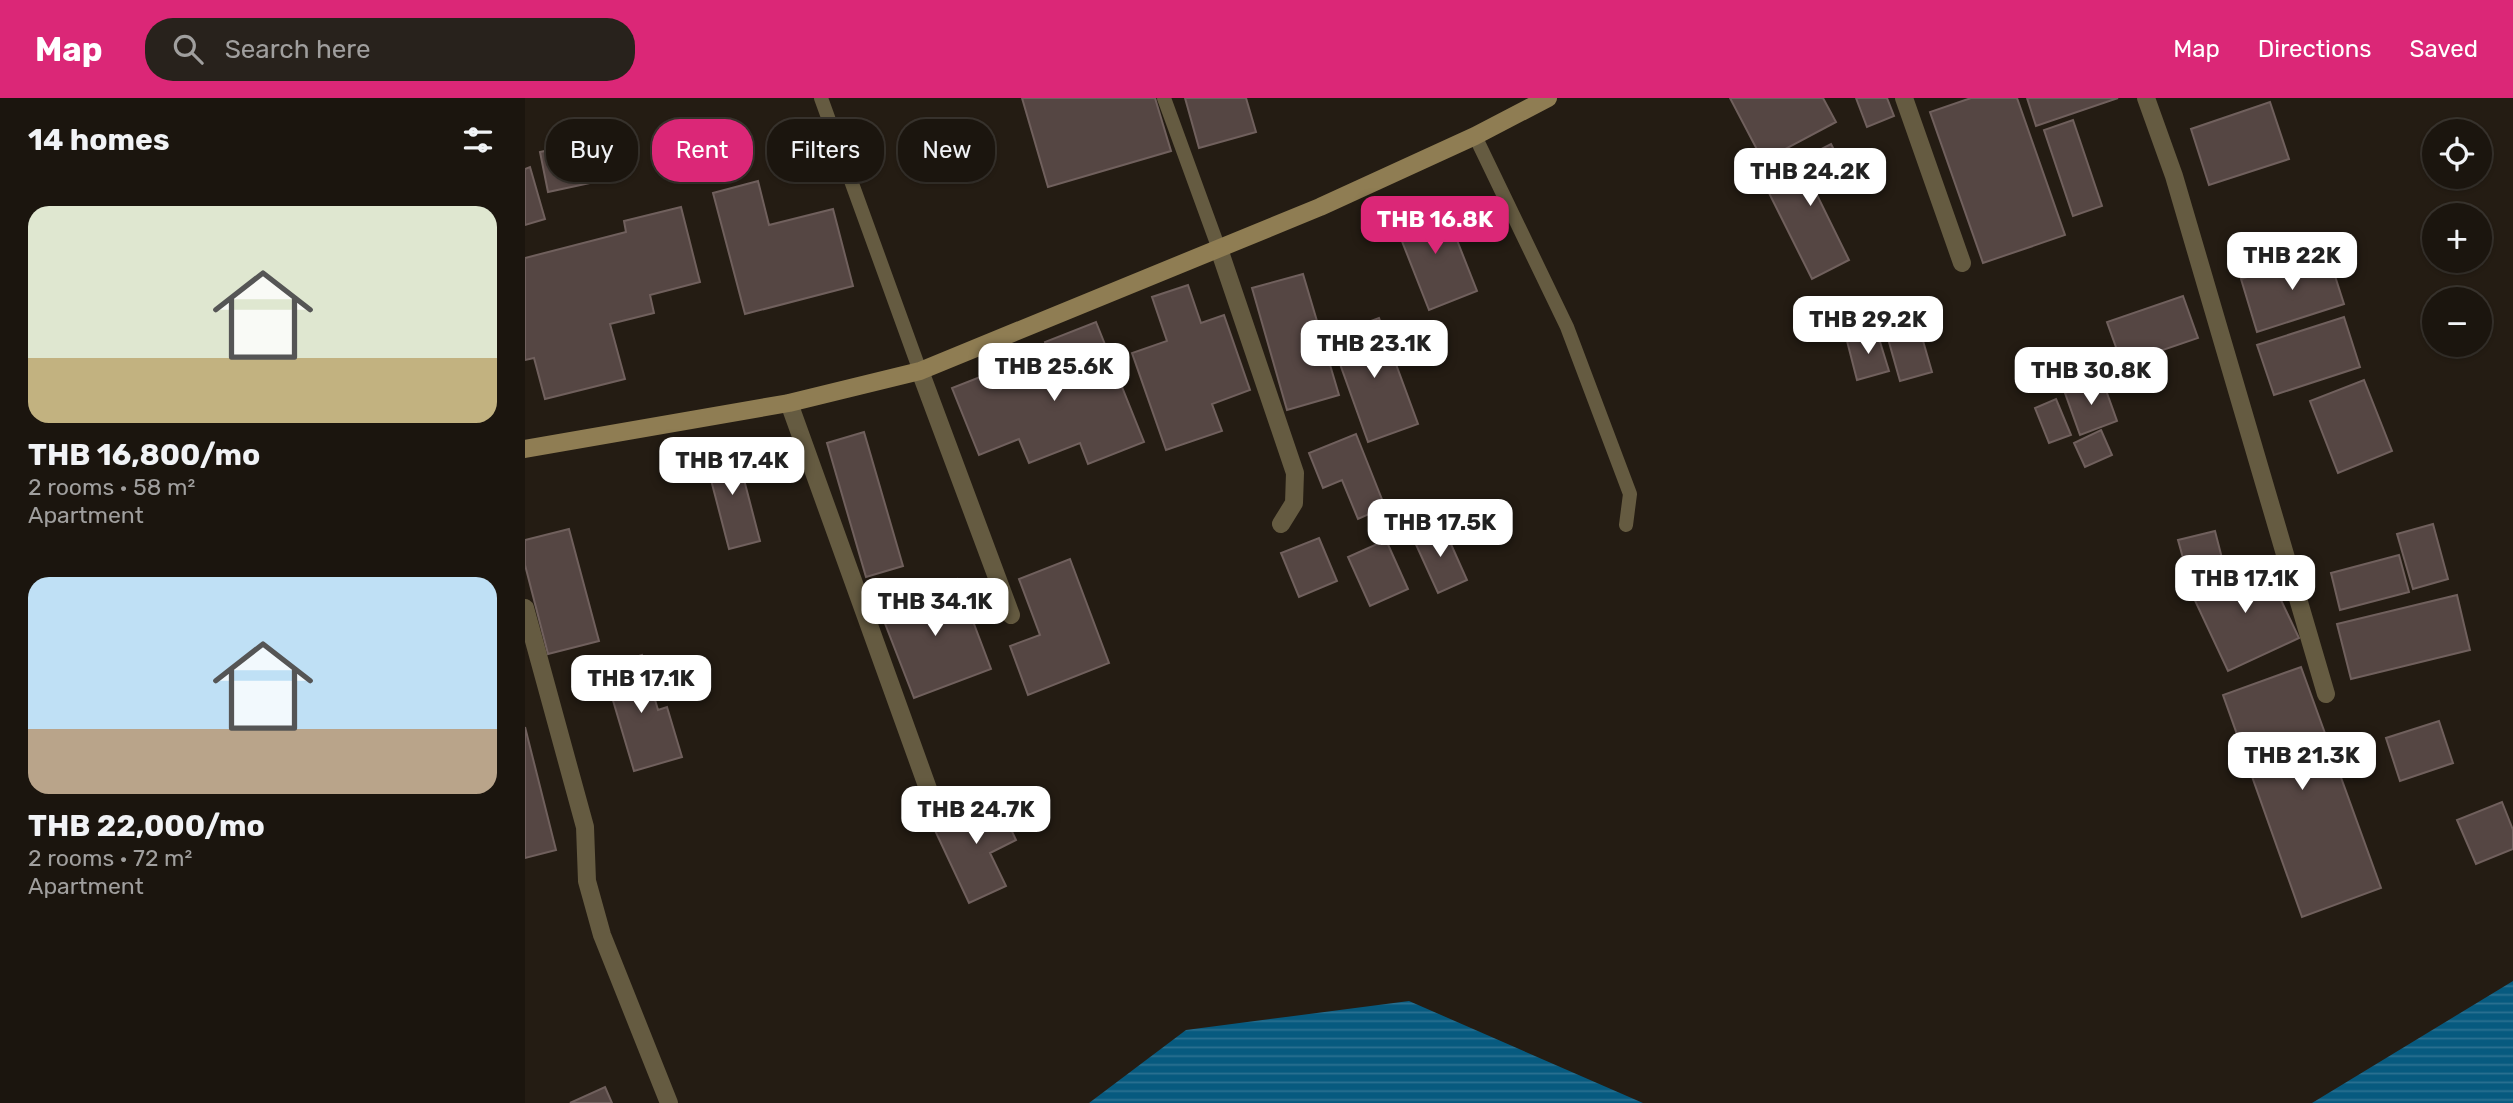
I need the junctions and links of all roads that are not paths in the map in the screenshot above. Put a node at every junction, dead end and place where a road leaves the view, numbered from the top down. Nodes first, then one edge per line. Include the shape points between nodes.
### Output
1 (821, 98) edge
2 (1164, 98) edge
3 (1548, 98) edge
4 (1904, 98) edge
5 (2146, 98) edge
6 (1475, 136) junction
7 (1219, 249) junction
8 (1962, 263) dead end
9 (920, 371) junction
10 (789, 403) junction
11 (525, 449) edge
12 (1281, 524) dead end
13 (1626, 525) dead end
14 (525, 608) edge
15 (1011, 615) dead end
16 (2326, 694) dead end
17 (931, 797) dead end
18 (669, 1103) edge

1 - 9 lane
2 - 7 lane
3 - 6 street
4 - 8 street
5 - 16 street via 2178,190
6 - 7 street
6 - 13 lane via 1567,327 1630,494
7 - 9 street
7 - 12 street via 1295,473 1294,503
9 - 10 street
9 - 15 street
10 - 11 street
10 - 17 street
14 - 18 street via 585,827 587,881 602,935

